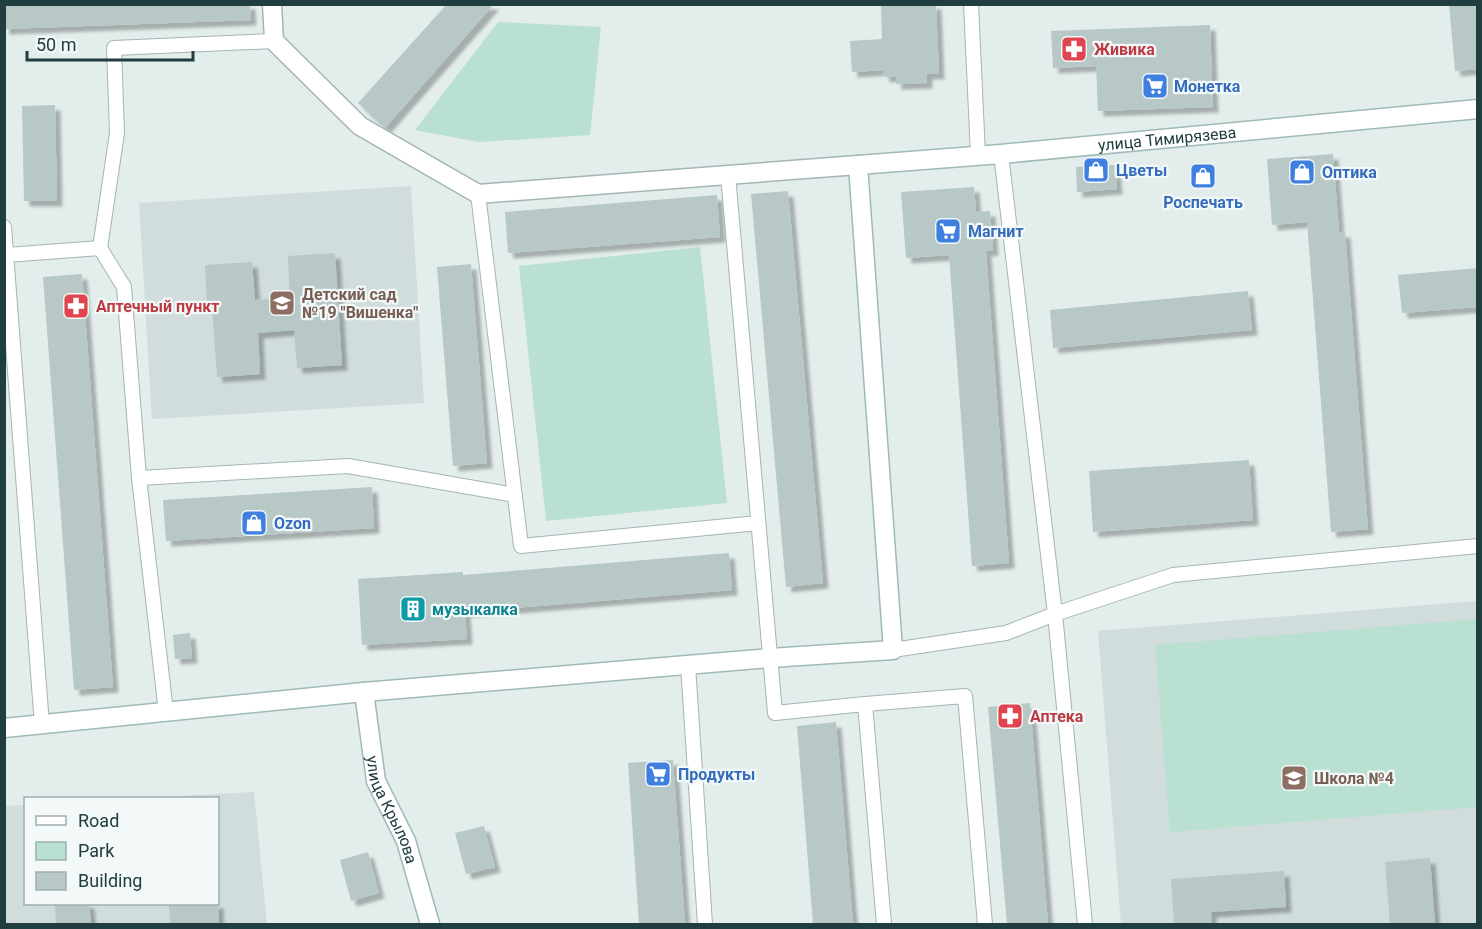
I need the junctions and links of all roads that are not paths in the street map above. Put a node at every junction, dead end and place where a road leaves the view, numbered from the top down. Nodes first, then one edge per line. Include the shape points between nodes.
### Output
1 (272, 4) edge
2 (971, 4) edge
3 (274, 41) junction
4 (1478, 109) edge
5 (1001, 154) junction
6 (978, 155) junction
7 (858, 165) junction
8 (728, 175) junction
9 (478, 194) junction
10 (4, 226) edge
11 (100, 248) junction
12 (7, 255) junction
13 (139, 478) junction
14 (515, 495) junction
15 (758, 523) junction
16 (1478, 546) edge
17 (1055, 614) junction
18 (892, 650) junction
19 (770, 658) junction
20 (688, 665) junction
21 (364, 692) junction
22 (865, 704) junction
23 (166, 712) junction
24 (42, 725) junction
25 (4, 728) edge
26 (430, 924) edge
27 (705, 924) edge
28 (884, 924) edge
29 (985, 924) edge
30 (1085, 924) edge

1 - 3 street
2 - 6 lane
3 - 9 street via 360,126
3 - 11 lane via 114,48 117,133
4 - 5 street, улица Тимирязева
5 - 6 street, улица Тимирязева
5 - 17 lane
6 - 7 street, улица Тимирязева
7 - 8 street, улица Тимирязева
7 - 18 street
8 - 9 street, улица Тимирязева
8 - 15 lane
9 - 14 lane
10 - 12 lane
11 - 12 lane
11 - 13 lane via 124,287
12 - 24 lane
13 - 14 lane via 348,466
13 - 23 lane
14 - 15 lane via 521,546
15 - 19 lane
16 - 17 lane via 1173,575
17 - 18 lane via 1006,633
17 - 30 lane
18 - 19 street
19 - 20 street
19 - 22 lane via 775,713
20 - 21 street
20 - 27 lane
21 - 23 street
21 - 26 street, улица Крылова via 376,781 406,841
22 - 28 lane
22 - 29 lane via 965,696
23 - 24 street
24 - 25 street

